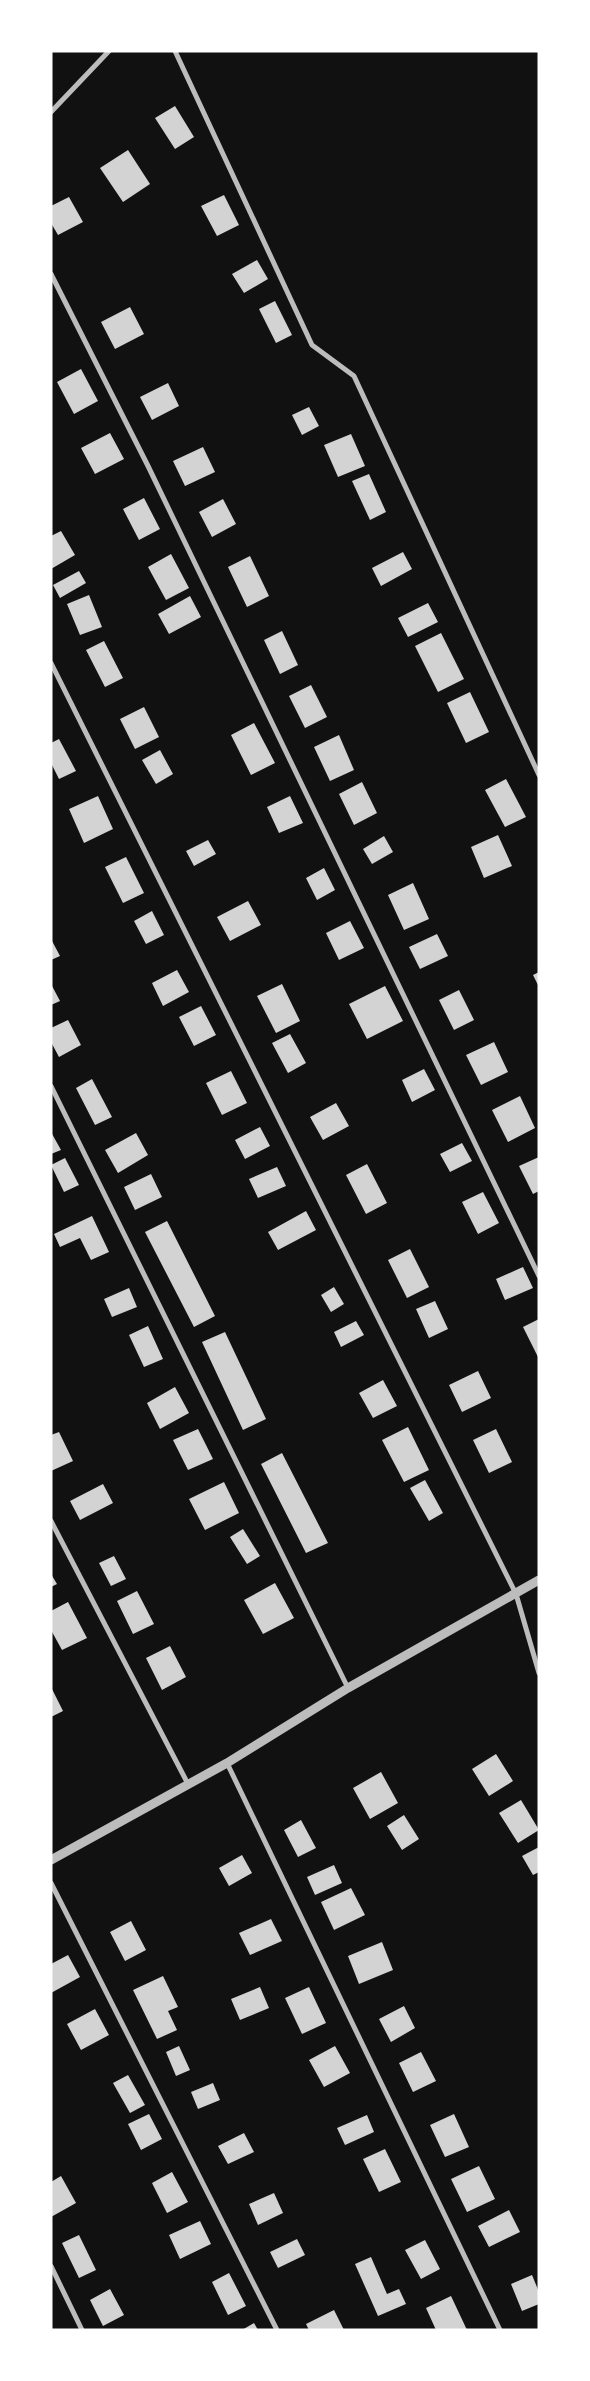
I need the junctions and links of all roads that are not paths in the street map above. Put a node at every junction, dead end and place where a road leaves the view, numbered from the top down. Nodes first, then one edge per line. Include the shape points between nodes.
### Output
1 (109, 51) edge
2 (175, 51) edge
3 (51, 112) edge
4 (51, 274) edge
5 (51, 663) edge
6 (539, 775) edge
7 (51, 1086) edge
8 (539, 1276) edge
9 (51, 1521) edge
10 (539, 1580) edge
11 (516, 1594) junction
12 (539, 1673) edge
13 (348, 1688) junction
14 (227, 1763) junction
15 (188, 1784) junction
16 (51, 1860) edge
17 (51, 1883) edge
18 (51, 2266) edge
19 (82, 2330) edge
20 (277, 2330) edge
21 (500, 2330) edge

1 - 3 street
2 - 6 street via 312,345 354,376
4 - 8 street via 148,466
5 - 11 street
7 - 13 street
9 - 15 street
10 - 11 street
11 - 12 street
11 - 13 street
13 - 14 street
14 - 15 street
14 - 21 street
15 - 16 street
17 - 20 street
18 - 19 street

